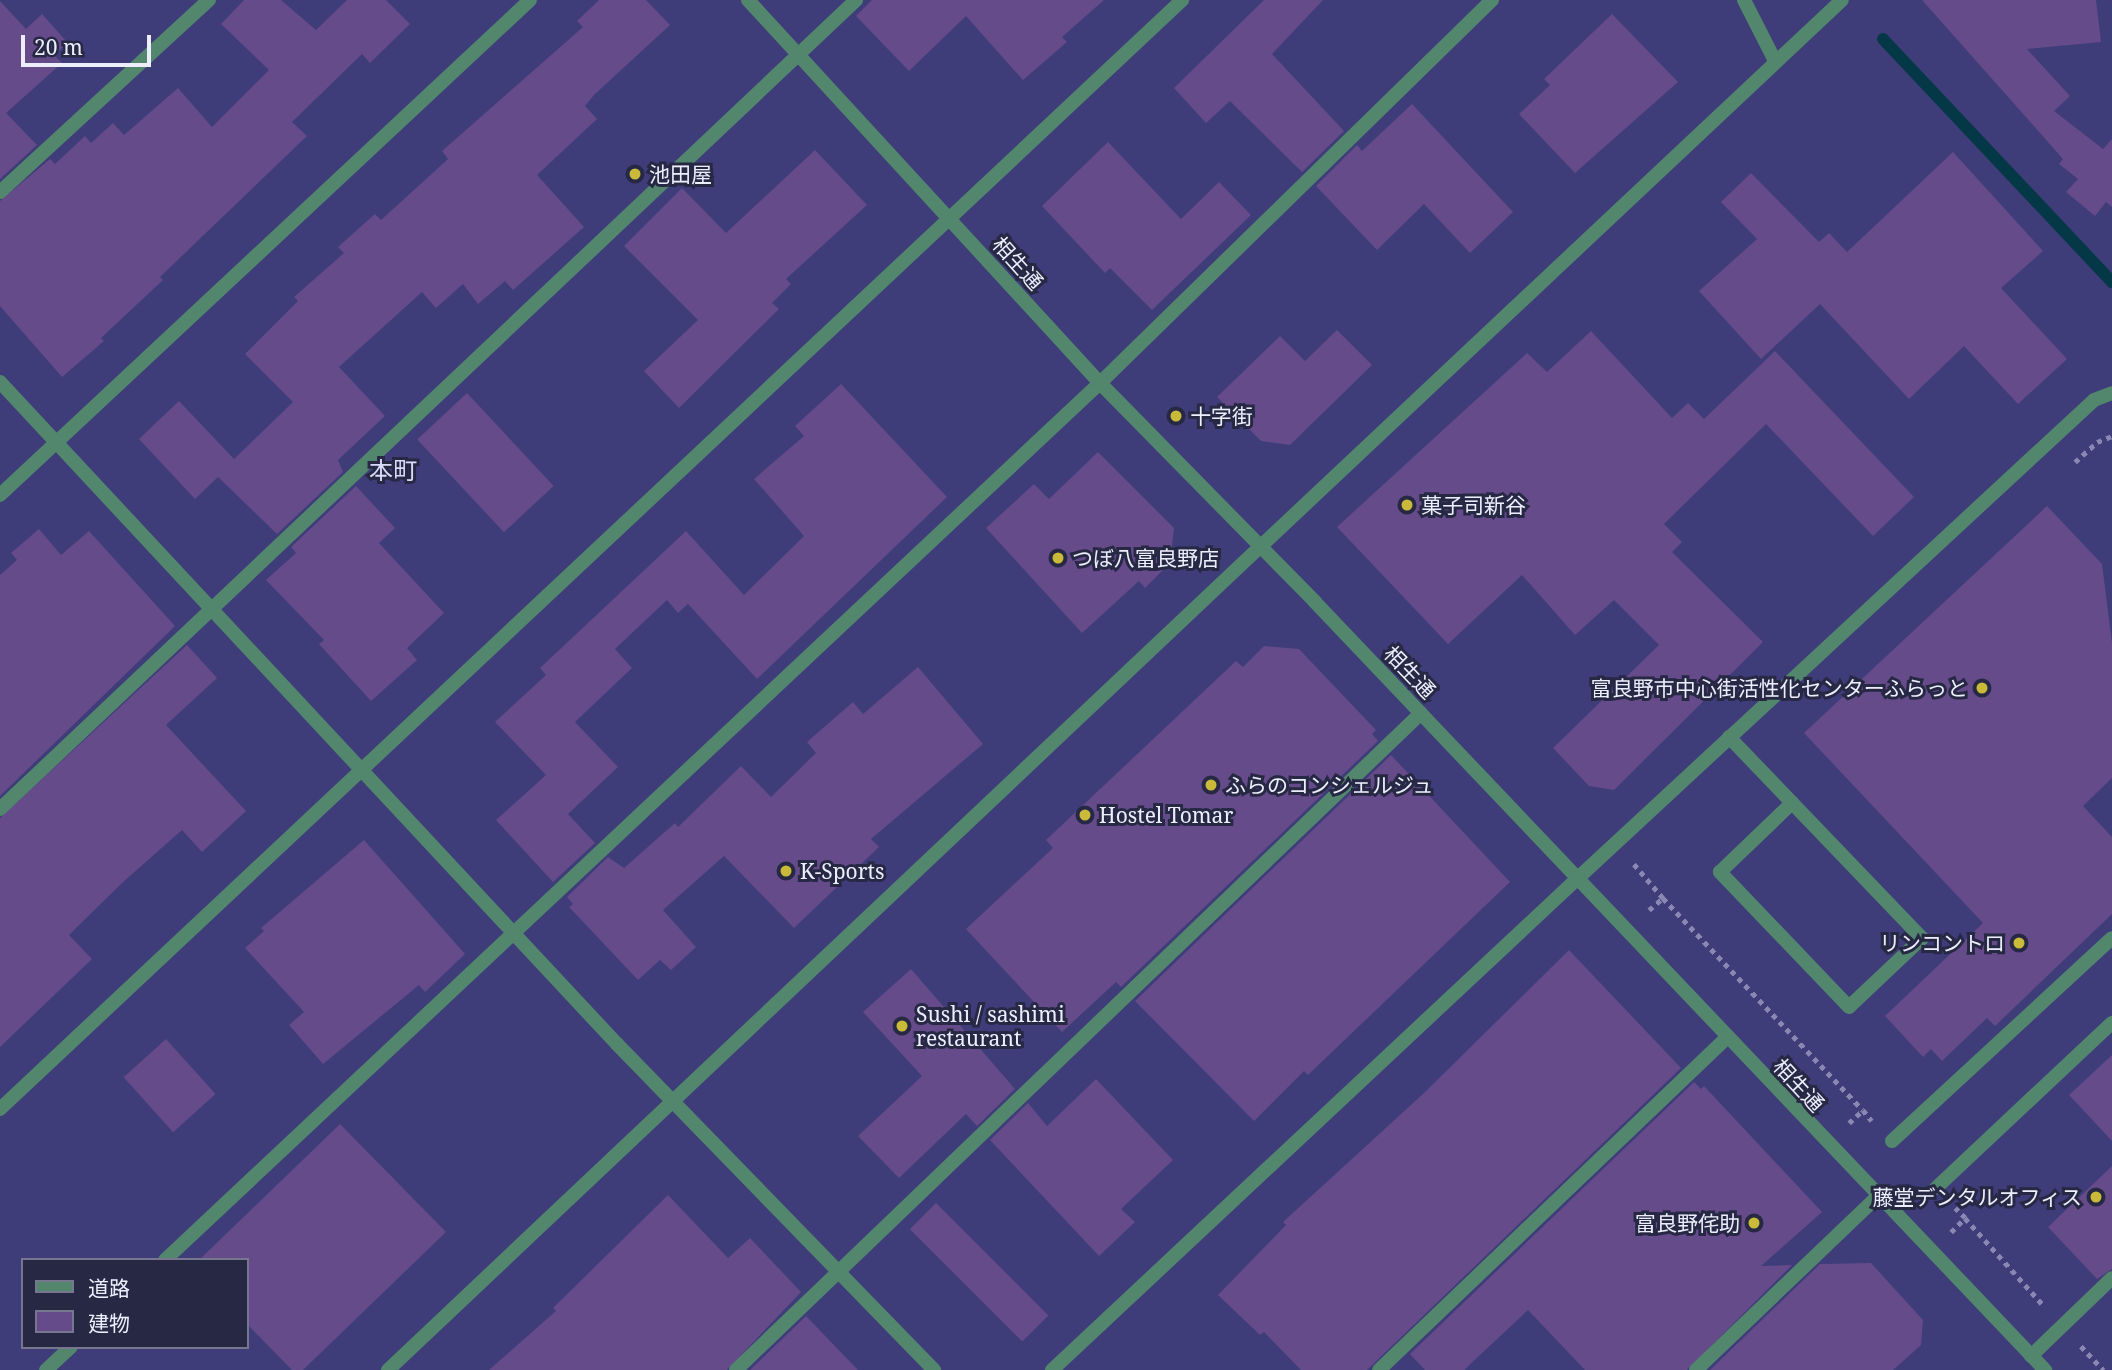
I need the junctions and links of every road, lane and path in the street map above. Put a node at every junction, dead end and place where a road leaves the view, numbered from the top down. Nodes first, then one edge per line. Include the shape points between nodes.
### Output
1 (209, 0) edge
2 (530, 0) edge
3 (748, 0) edge
4 (856, 0) edge
5 (1182, 0) edge
6 (1492, 0) edge
7 (1744, 0) edge
8 (1842, 0) edge
9 (798, 55) junction
10 (1774, 59) junction
11 (0, 192) edge
12 (951, 220) junction
13 (0, 382) edge
14 (1100, 383) junction
15 (2112, 393) edge
16 (58, 441) junction
17 (0, 495) edge
18 (1261, 546) junction
19 (216, 610) junction
20 (1421, 713) junction
21 (1729, 737) junction
22 (365, 770) junction
23 (1792, 803) junction
24 (0, 809) edge
25 (1616, 842) junction
26 (1578, 878) junction
27 (1663, 898) junction
28 (1627, 931) junction
29 (518, 933) junction
30 (2112, 938) edge
31 (2112, 1023) edge
32 (1726, 1038) junction
33 (673, 1100) junction
34 (0, 1109) edge
35 (1863, 1110) junction
36 (1892, 1141) joint
37 (1827, 1145) junction
38 (1936, 1188) joint
39 (1877, 1197) junction
40 (1965, 1218) junction
41 (1930, 1252) junction
42 (167, 1258) edge
43 (840, 1273) junction
44 (2112, 1278) edge
45 (2062, 1325) junction
46 (69, 1349) edge
47 (2031, 1356) junction
48 (46, 1370) edge
49 (388, 1370) edge
50 (736, 1370) edge
51 (934, 1370) edge
52 (1052, 1370) edge
53 (1379, 1370) edge
54 (1696, 1370) edge
55 (2045, 1370) edge
56 (2103, 1370) edge

1 - 11 street
2 - 16 street
3 - 9 street, 相生通
4 - 9 street
5 - 12 street
6 - 14 street
7 - 10 street
8 - 10 street
9 - 12 street, 相生通
9 - 19 street
10 - 18 street
12 - 14 street, 相生通
12 - 22 street
13 - 16 street
14 - 18 street, 相生通
14 - 29 street
15 - 21 street via 2094,400
16 - 17 street
16 - 19 street
18 - 20 street, 相生通
18 - 33 street
19 - 22 street
19 - 24 street
20 - 26 street, 相生通
20 - 43 street
21 - 23 street
21 - 25 street
22 - 29 street
22 - 34 street
23 - 23 street via 1922,938 1849,1007 1720,872
25 - 26 street
25 - 27 path
26 - 28 street, 相生通
26 - 52 street
27 - 28 path
27 - 35 path
28 - 32 street, 相生通
29 - 33 street
29 - 42 street
30 - 36 street
31 - 38 street
32 - 37 street, 相生通
32 - 53 street
33 - 43 street
33 - 49 street
35 - 36 path
35 - 37 path
37 - 39 street, 相生通
38 - 40 path
39 - 41 street, 相生通
39 - 54 street
40 - 41 path
40 - 45 path
41 - 47 street, 相生通
43 - 50 street
43 - 51 street
44 - 45 street
45 - 47 street
45 - 56 path
46 - 48 street
47 - 55 street, 相生通

